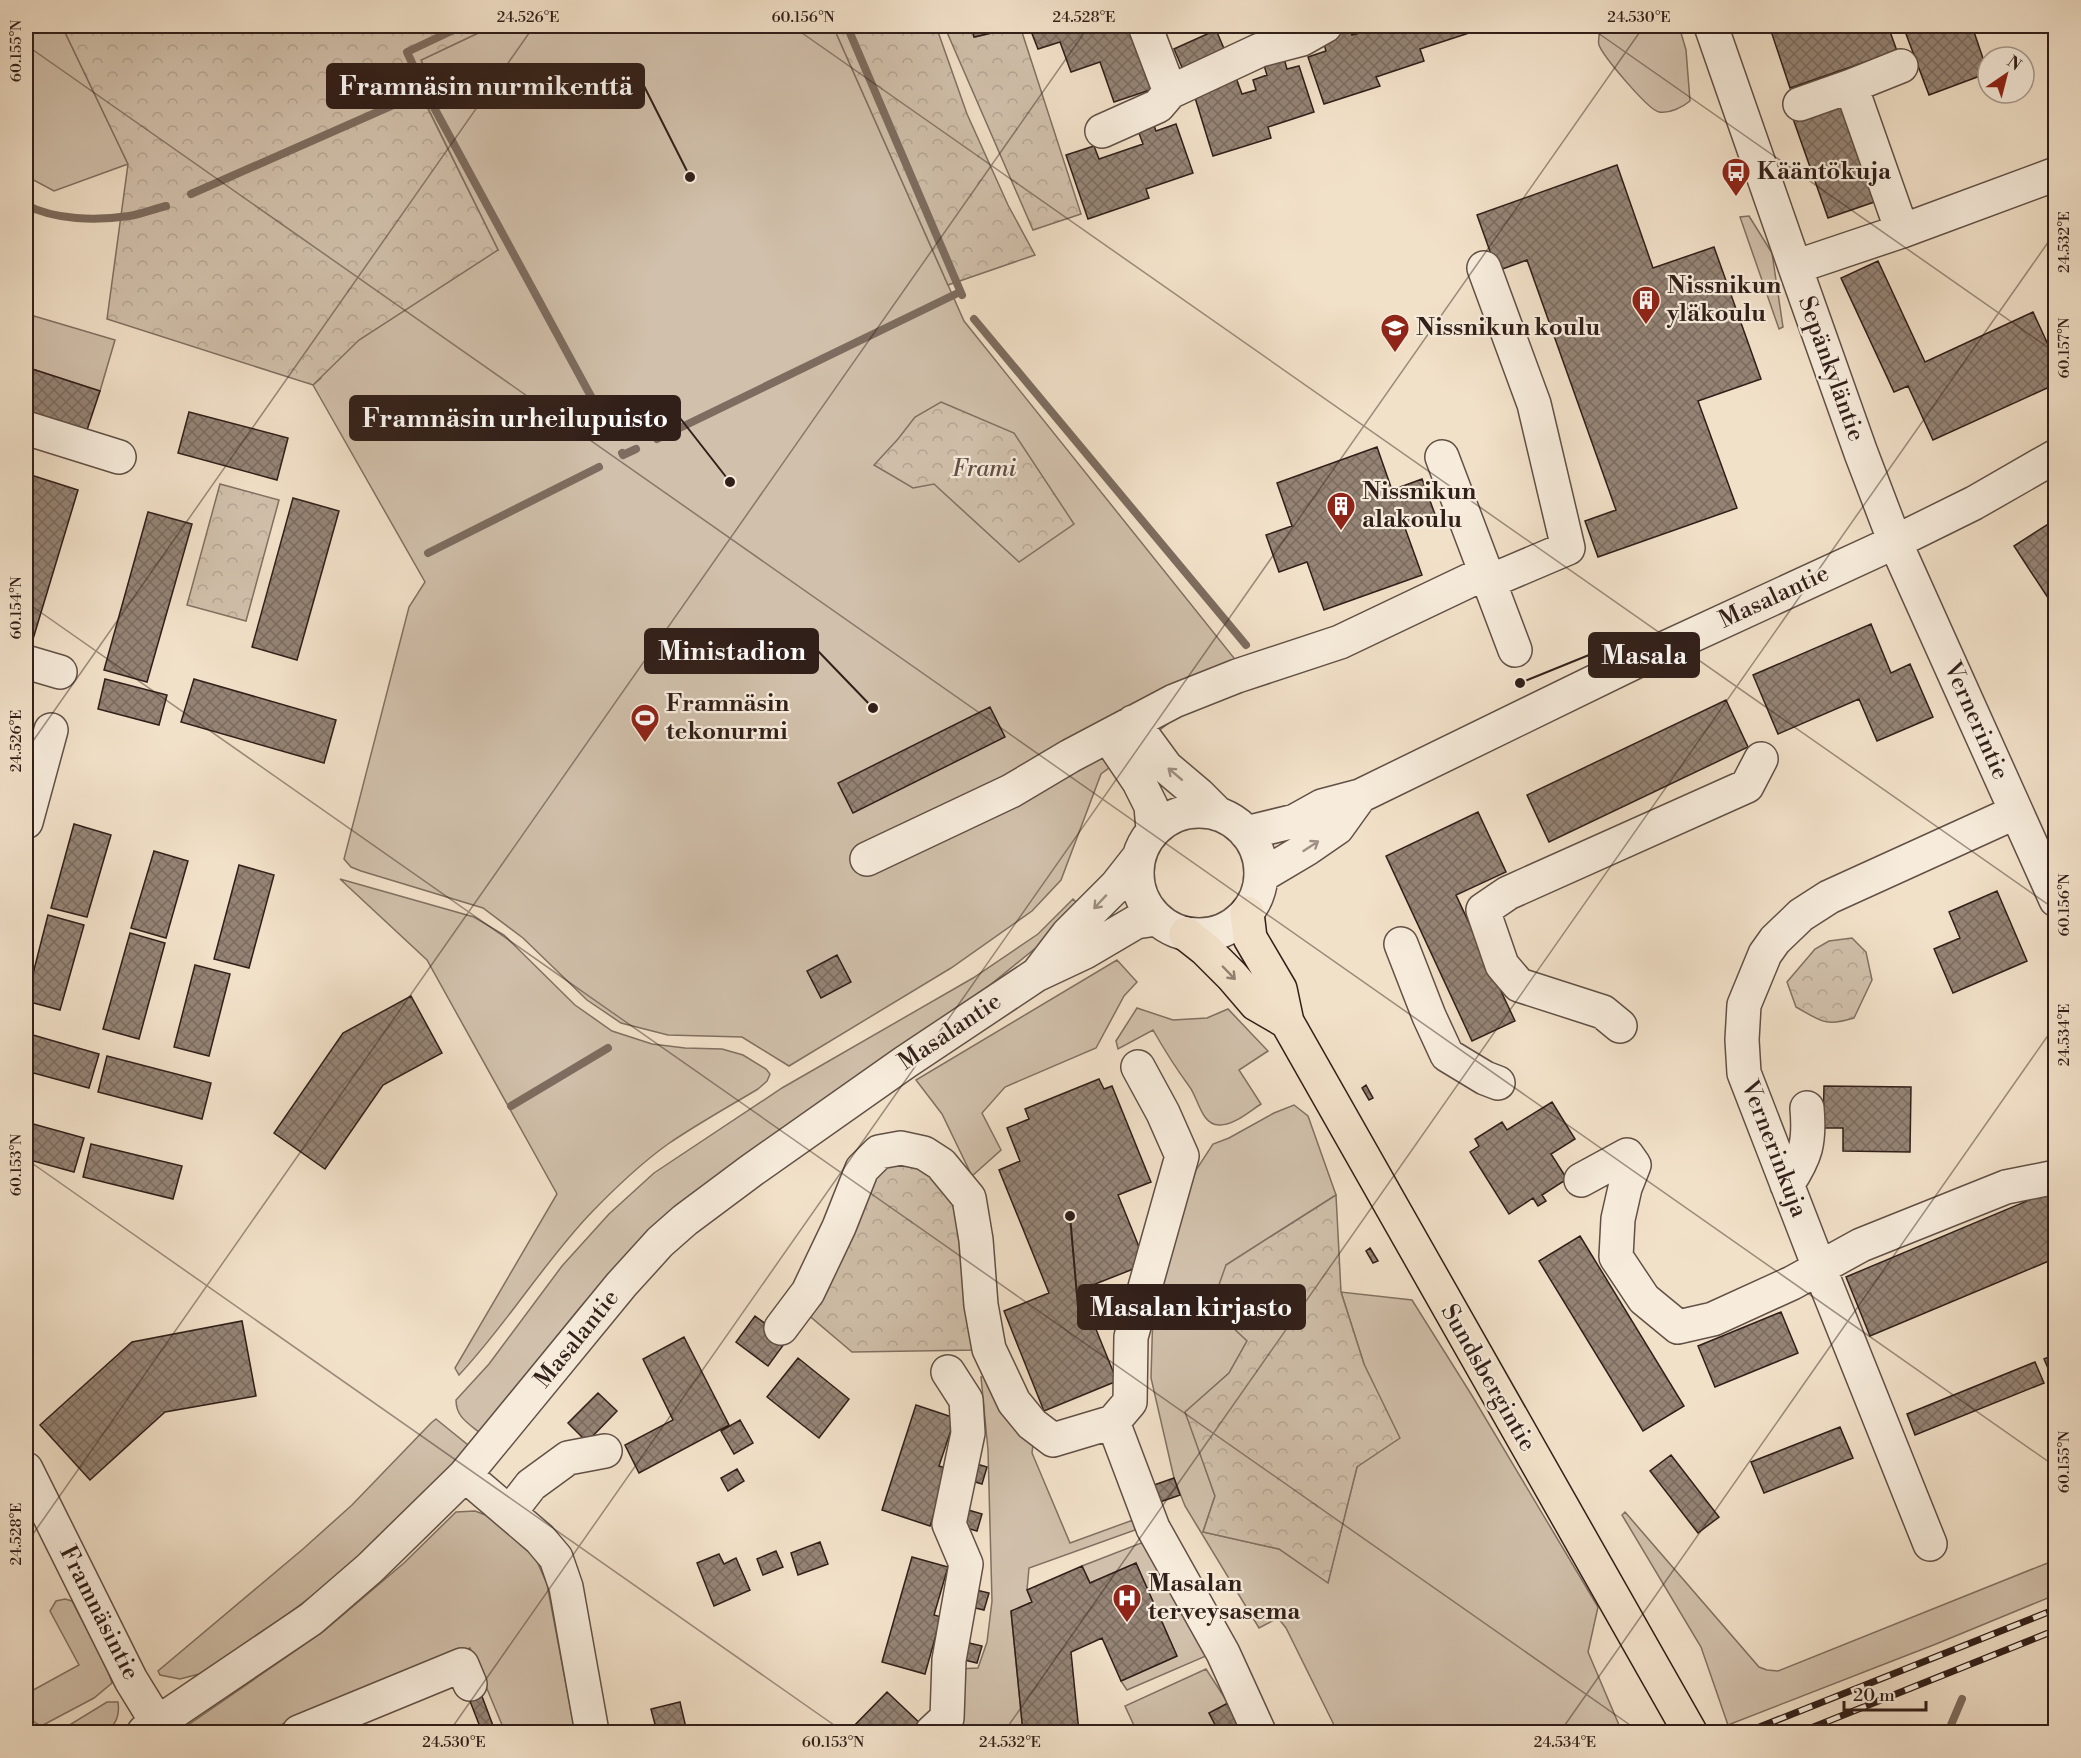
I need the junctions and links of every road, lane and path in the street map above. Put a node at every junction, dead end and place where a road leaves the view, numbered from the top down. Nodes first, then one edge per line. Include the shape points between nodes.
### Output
1 (1145, 26) edge
2 (1325, 26) edge
3 (1711, 26) edge
4 (1256, 38) edge
5 (1901, 66) dead end
6 (1851, 86) junction
7 (1170, 92) junction
8 (1800, 104) dead end
9 (1102, 131) dead end
10 (2055, 174) edge
11 (1902, 231) junction
12 (1795, 267) junction
13 (1484, 268) dead end
14 (26, 428) edge
15 (2055, 456) edge
16 (119, 457) dead end
17 (1442, 457) dead end
18 (1895, 542) junction
19 (1487, 578) junction
20 (1515, 650) dead end
21 (26, 662) edge
22 (60, 672) dead end
23 (1121, 729) junction
24 (51, 730) dead end
25 (1761, 759) dead end
26 (1360, 796) junction
27 (2016, 812) junction
28 (1218, 814) junction
29 (26, 822) edge
30 (1246, 834) junction
31 (1145, 844) junction
32 (867, 859) dead end
33 (1261, 876) junction
34 (2055, 900) edge
35 (1247, 913) junction
36 (1156, 919) junction
37 (1186, 934) junction
38 (1401, 944) dead end
39 (1036, 975) junction
40 (1287, 1022) junction
41 (1620, 1026) dead end
42 (1138, 1067) dead end
43 (1498, 1083) dead end
44 (1807, 1108) dead end
45 (2055, 1177) edge
46 (1581, 1180) dead end
47 (1787, 1185) junction
48 (1819, 1267) junction
49 (781, 1328) dead end
50 (948, 1372) dead end
51 (1113, 1422) junction
52 (604, 1450) dead end
53 (26, 1469) edge
54 (465, 1475) junction
55 (510, 1512) junction
56 (1930, 1544) dead end
57 (470, 1684) dead end
58 (151, 1728) edge
59 (944, 1728) edge
60 (309, 1731) edge
61 (592, 1732) edge
62 (1259, 1732) edge
63 (1690, 1732) edge

1 - 7 street
2 - 4 street via 1302,39
3 - 12 street, Sepänkyläntie
4 - 7 street
5 - 6 street
6 - 8 street
6 - 11 street
7 - 9 street via 1158,106
10 - 11 street via 1928,209
11 - 12 street
12 - 18 street, Sepänkyläntie
13 - 19 street via 1534,404 1568,548
14 - 16 street
15 - 18 street, Masalantie via 1974,503
17 - 19 street
18 - 26 street, Masalantie via 1628,665
18 - 27 street, Vernerintie
19 - 20 street
19 - 23 street via 1340,642 1174,700
21 - 22 street
28 -> 23 street
23 - 31 street via 1151,806
23 - 32 street via 1011,791
24 - 29 street
25 - 41 street via 1747,786 1508,893 1483,910 1502,965 1519,985 1603,1012
26 - 30 street, Masalantie via 1322,806 1294,822
33 -> 26 street, Masalantie via 1337,828
27 - 34 street, Vernerintie
27 - 47 street, Vernerinkuja via 1829,897 1801,915 1765,954 1744,1005 1744,1073
28 - 30 street
28 - 31 street via 1176,814 1164,821
30 - 33 street via 1260,860
31 - 36 street via 1136,880 1143,901
31 -> 39 street, Masalantie via 1116,886 1068,934
33 - 35 street
35 - 37 street via 1213,934
35 - 40 main road, Sundsbergintie via 1250,938 1280,989
36 - 37 street
36 - 39 street, Masalantie via 1136,922
37 -> 40 main road via 1256,1004
38 - 43 street via 1447,1055
39 - 54 street, Masalantie via 904,1063 685,1220 621,1285
40 - 63 main road, Sundsbergintie
42 - 51 street via 1182,1156 1131,1337 1130,1402
44 - 47 street via 1809,1135 1800,1164
45 - 48 street via 2006,1187 1861,1245
46 - 48 street via 1627,1155 1634,1165 1618,1219 1616,1257 1644,1299 1678,1327 1713,1318
47 - 48 street, Vernerinkuja
48 - 56 street, Vernerinkuja
49 - 51 street via 808,1292 862,1169 879,1152 901,1148 924,1153 941,1164 969,1198 989,1349 1014,1402 1032,1424 1053,1440
50 - 59 street via 966,1400 968,1433 949,1524 966,1564 949,1660
51 - 62 street via 1153,1528 1224,1653
52 - 55 street via 568,1458 531,1485
53 - 58 street, Framnäsintie
54 - 55 street
54 - 58 street, Masalantie via 339,1597
55 - 61 street via 556,1558 566,1587
57 - 60 street via 462,1665

